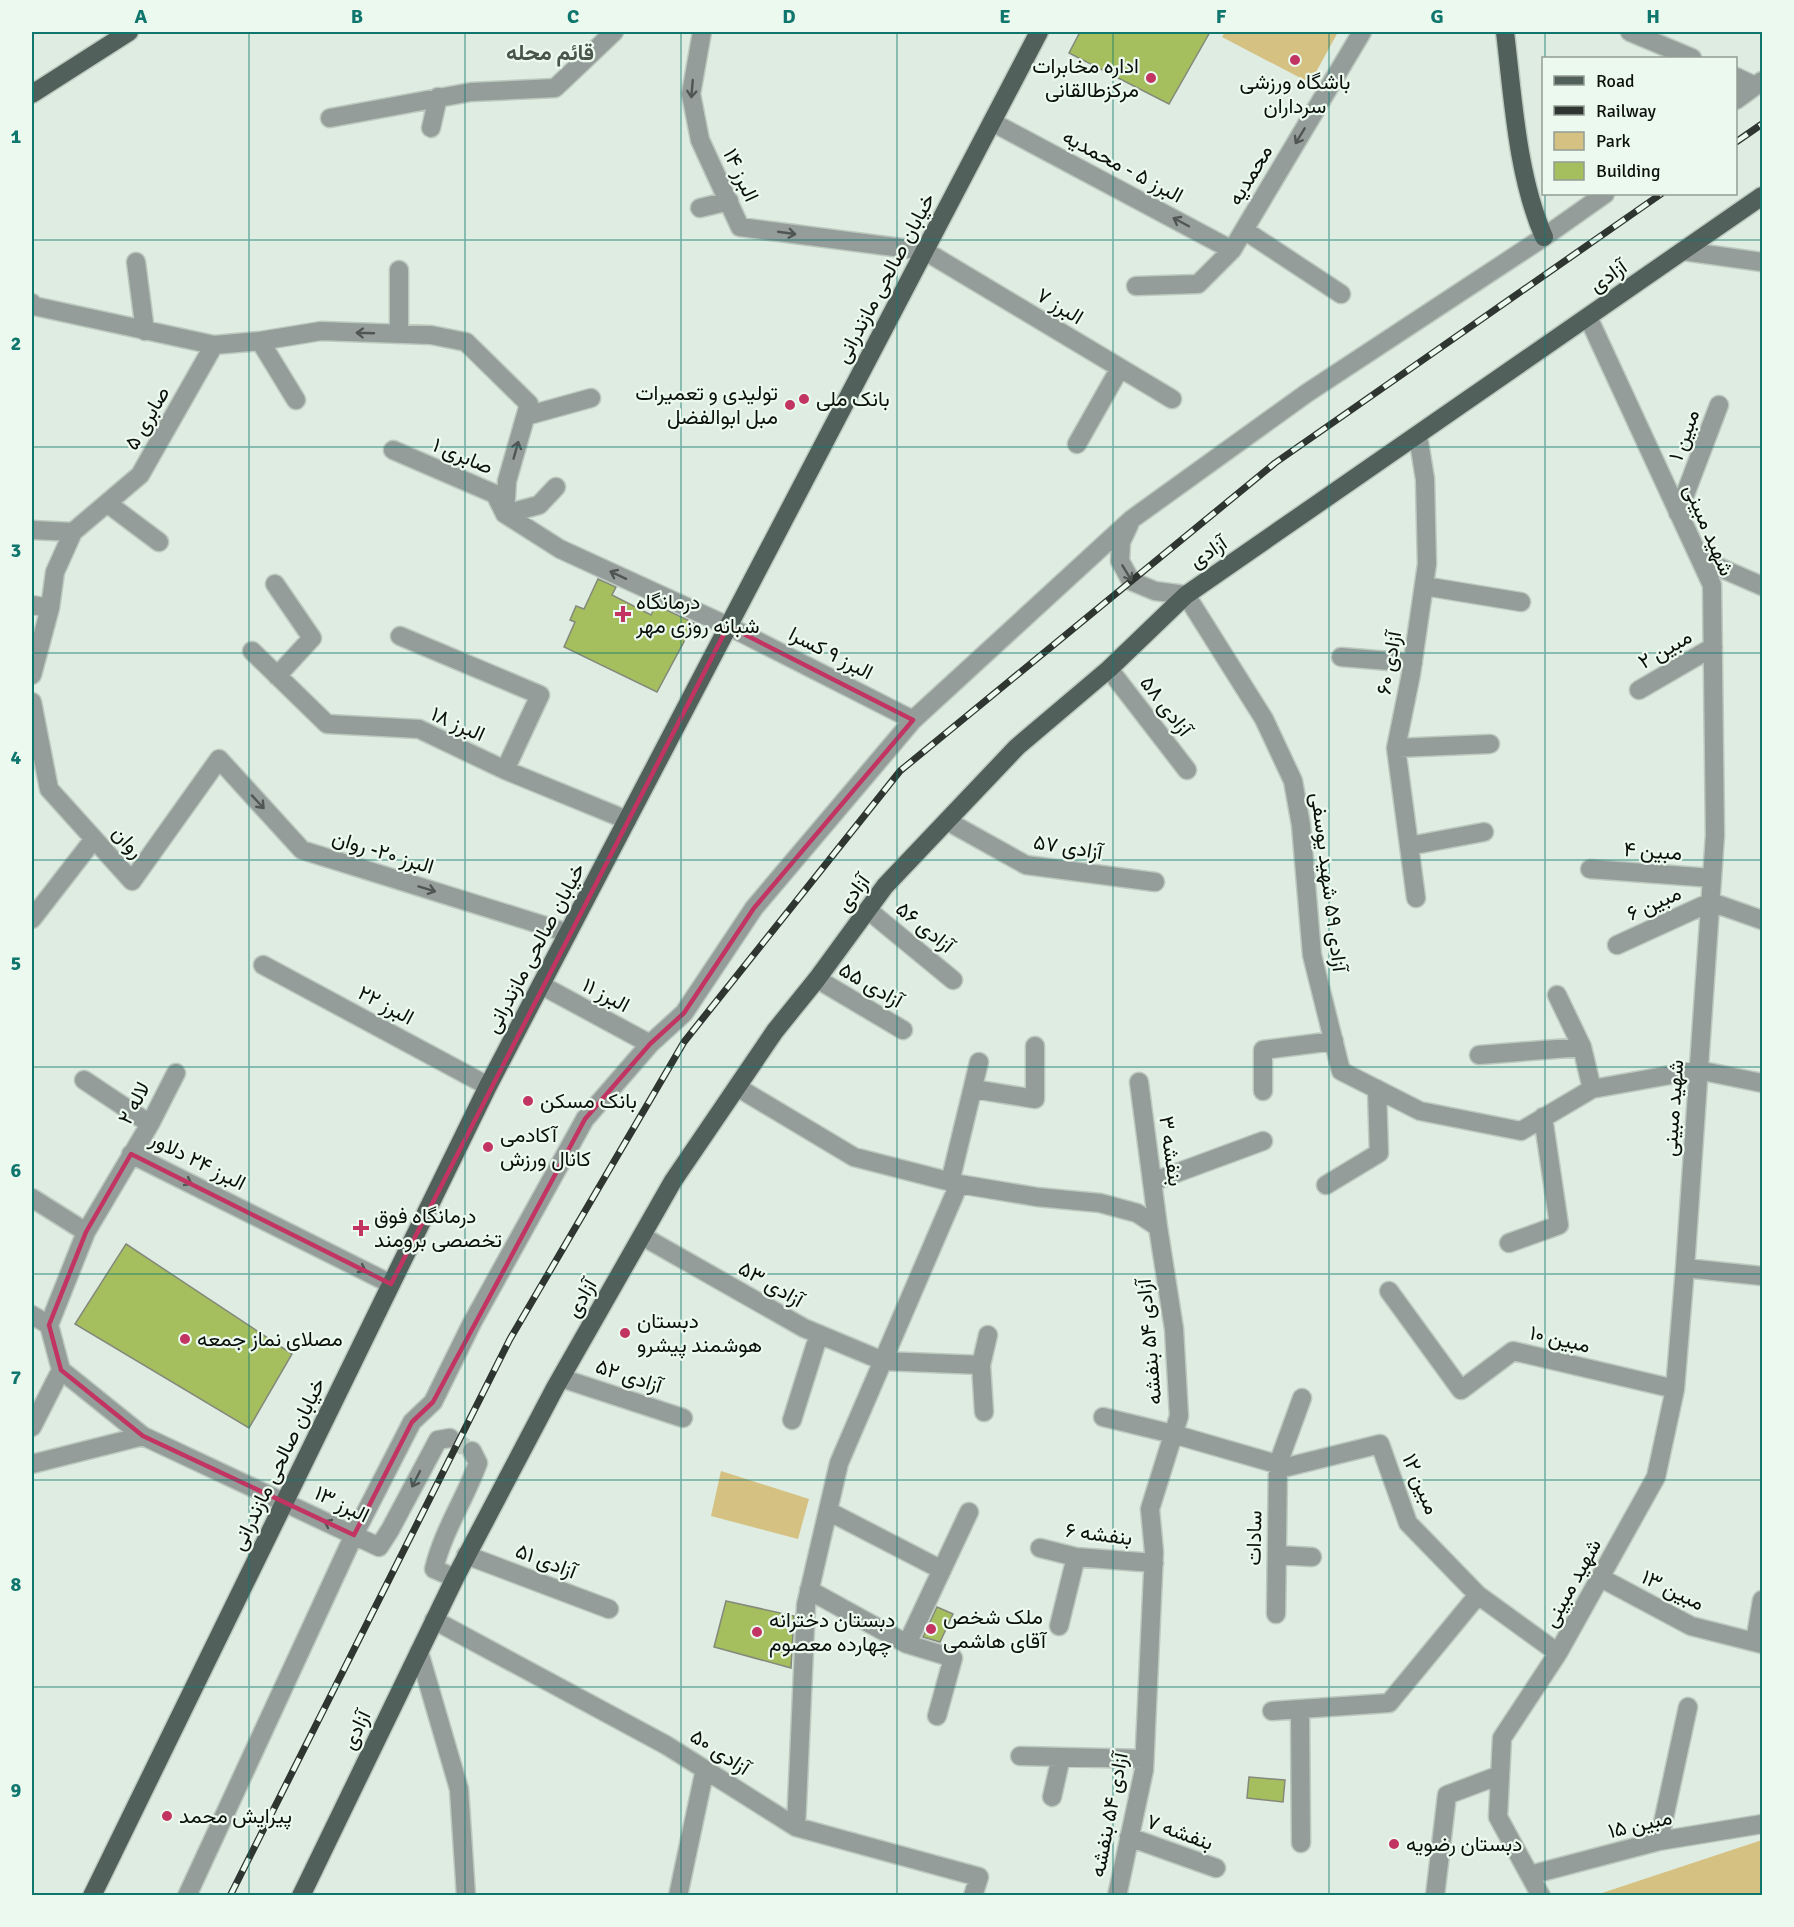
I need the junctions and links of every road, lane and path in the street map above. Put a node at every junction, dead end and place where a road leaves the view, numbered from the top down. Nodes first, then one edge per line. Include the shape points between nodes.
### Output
1 (129, 32) edge
2 (614, 32) edge
3 (702, 32) edge
4 (1040, 32) edge
5 (1362, 32) edge
6 (1504, 32) edge
7 (1629, 32) edge
8 (1690, 57) edge
9 (1737, 77) edge
10 (1759, 83) edge
11 (32, 94) edge
12 (438, 98) junction
13 (1737, 99) edge
14 (330, 118) dead end
15 (992, 122) junction
16 (431, 128) dead end
17 (1604, 195) edge
18 (1762, 196) edge
19 (729, 201) junction
20 (700, 208) dead end
21 (1244, 230) junction
22 (1544, 237) junction
23 (1232, 250) junction
24 (925, 251) junction
25 (1683, 251) junction
26 (136, 262) dead end
27 (1762, 262) edge
28 (399, 270) dead end
29 (1136, 286) dead end
30 (1341, 294) dead end
31 (32, 303) edge
32 (1588, 317) junction
33 (145, 331) junction
34 (399, 334) junction
35 (260, 341) junction
36 (214, 345) junction
37 (1120, 368) junction
38 (591, 399) dead end
39 (1172, 399) dead end
40 (296, 400) dead end
41 (1719, 405) dead end
42 (526, 416) junction
43 (1418, 436) junction
44 (1077, 444) dead end
45 (393, 450) dead end
46 (556, 487) dead end
47 (106, 503) junction
48 (1678, 513) junction
49 (505, 514) junction
50 (1132, 519) junction
51 (32, 530) edge
52 (73, 532) junction
53 (159, 542) dead end
54 (1700, 559) junction
55 (275, 584) dead end
56 (1424, 586) junction
57 (1762, 586) edge
58 (1186, 595) junction
59 (1521, 602) dead end
60 (32, 605) edge
61 (50, 608) junction
62 (728, 626) junction
63 (400, 636) dead end
64 (1713, 647) junction
65 (252, 651) dead end
66 (1341, 657) dead end
67 (1413, 663) junction
68 (1109, 669) junction
69 (32, 675) edge
70 (277, 676) junction
71 (1639, 690) dead end
72 (32, 705) edge
73 (913, 720) junction
74 (1490, 744) dead end
75 (1396, 748) junction
76 (219, 759) joint
77 (505, 770) junction
78 (1187, 770) dead end
79 (627, 820) junction
80 (947, 821) junction
81 (1484, 832) dead end
82 (94, 839) junction
83 (1409, 846) junction
84 (1590, 869) dead end
85 (1712, 878) junction
86 (1155, 882) dead end
87 (1416, 898) dead end
88 (1711, 902) junction
89 (868, 910) junction
90 (32, 919) edge
91 (1762, 920) edge
92 (568, 933) junction
93 (1617, 945) dead end
94 (263, 964) dead end
95 (817, 979) junction
96 (953, 980) dead end
97 (541, 986) junction
98 (1557, 995) dead end
99 (903, 1030) dead end
100 (1334, 1041) junction
101 (650, 1044) junction
102 (1035, 1046) dead end
103 (1582, 1047) junction
104 (1479, 1055) dead end
105 (979, 1062) dead end
106 (1698, 1070) junction
107 (176, 1073) dead end
108 (84, 1080) dead end
109 (1139, 1082) dead end
110 (1762, 1083) edge
111 (488, 1086) junction
112 (737, 1087) junction
113 (973, 1089) junction
114 (1377, 1089) junction
115 (1592, 1089) junction
116 (1263, 1091) dead end
117 (1543, 1118) junction
118 (150, 1124) junction
119 (1263, 1141) dead end
120 (131, 1154) junction
121 (1152, 1182) junction
122 (954, 1183) junction
123 (1326, 1185) dead end
124 (32, 1198) edge
125 (1158, 1227) junction
126 (86, 1232) junction
127 (642, 1236) junction
128 (1509, 1243) dead end
129 (1685, 1269) junction
130 (1762, 1276) edge
131 (391, 1284) junction
132 (1389, 1291) dead end
133 (32, 1315) edge
134 (49, 1326) junction
135 (819, 1334) junction
136 (988, 1335) dead end
137 (883, 1361) junction
138 (981, 1365) junction
139 (60, 1370) junction
140 (561, 1378) junction
141 (1675, 1389) junction
142 (1302, 1398) dead end
143 (984, 1412) dead end
144 (1103, 1417) dead end
145 (683, 1418) dead end
146 (792, 1420) dead end
147 (32, 1427) edge
148 (1173, 1434) junction
149 (143, 1436) junction
150 (450, 1438) dead end
151 (472, 1451) dead end
152 (32, 1464) edge
153 (1278, 1464) junction
154 (285, 1502) junction
155 (828, 1510) junction
156 (969, 1512) dead end
157 (354, 1535) junction
158 (1040, 1548) dead end
159 (466, 1555) junction
160 (1277, 1555) junction
161 (1076, 1557) junction
162 (1312, 1557) dead end
163 (1154, 1563) junction
164 (942, 1569) junction
165 (454, 1578) junction
166 (1601, 1578) junction
167 (809, 1590) junction
168 (1478, 1595) junction
169 (1762, 1600) edge
170 (609, 1609) dead end
171 (1276, 1614) dead end
172 (434, 1620) junction
173 (1059, 1626) dead end
174 (1759, 1643) edge
175 (907, 1644) junction
176 (418, 1652) junction
177 (1558, 1653) junction
178 (1688, 1707) dead end
179 (1300, 1709) junction
180 (1272, 1711) dead end
181 (937, 1716) dead end
182 (1020, 1756) dead end
183 (1061, 1757) junction
184 (1144, 1758) junction
185 (705, 1769) junction
186 (1500, 1775) junction
187 (1052, 1797) dead end
188 (1762, 1824) edge
189 (796, 1827) junction
190 (1129, 1838) junction
191 (1659, 1841) junction
192 (1301, 1843) dead end
193 (1215, 1868) dead end
194 (1530, 1875) junction
195 (92, 1896) edge
196 (187, 1896) edge
197 (301, 1896) edge
198 (466, 1896) edge
199 (678, 1896) edge
200 (973, 1896) edge
201 (1117, 1896) edge
202 (1435, 1896) edge
203 (1541, 1896) edge

1 - 11 main road
2 - 12 street via 555,88 471,92
3 -> 19 street, البرز ۱۴ via 691,94 700,140
4 - 15 main road, خیابان صالحی مازندرانی
5 -> 21 street, محمدیه
6 - 22 main road via 1519,142
7 - 8 street
9 - 10 street
10 - 13 street
12 - 14 street
12 - 16 street
23 -> 15 street, البرز ۵ - محمدیه
15 - 24 main road, خیابان صالحی مازندرانی
17 - 22 street
18 - 25 main road, آزادی
19 - 20 street
19 -> 24 street, البرز ۱۴ via 738,233
21 - 23 street, محمدیه
21 - 30 street
22 - 50 street via 1307,393
23 - 29 street, محمدیه via 1198,284
24 - 37 street, البرز ۷
24 - 62 main road, خیابان صالحی مازندرانی
25 - 27 street
25 - 32 main road, آزادی
26 - 33 street
28 - 34 street
31 - 33 street
32 - 43 main road, آزادی
32 - 48 street, شهید مبینی
33 - 36 street
34 -> 35 street via 321,331
34 - 42 street via 466,342 529,404
35 - 36 street
35 - 40 street
36 - 47 street, صابری ۵ via 140,475
37 - 39 street, البرز ۷
37 - 44 street
38 - 42 street
41 - 48 street, مبین ۱
49 -> 42 street via 507,481
43 - 56 street, آزادی ۶۰ via 1425,479
43 - 58 main road, آزادی
45 - 49 street, صابری ۱ via 495,494
46 - 49 street via 539,505
47 - 52 street
47 - 53 street
48 - 54 street, شهید مبینی
62 -> 49 street, البرز ۹ کسرا via 560,549
50 -> 58 street via 1121,542 1120,561 1131,581 1155,591
50 - 73 street
51 - 52 street
52 - 61 street via 55,572
54 - 57 street
54 - 64 street, شهید مبینی via 1712,585
55 - 70 street via 312,638
56 - 59 street
56 - 67 street, آزادی ۶۰
58 - 68 main road, آزادی
58 - 100 street, آزادی ۵۹ شهید یوسفی via 1264,720 1293,781 1301,825 1312,955
60 - 61 street
61 - 69 street
62 - 73 street, البرز ۹ کسرا
62 - 79 main road, خیابان صالحی مازندرانی
63 - 77 street via 540,695
64 - 71 street, مبین ۲
64 - 85 street, شهید مبینی
65 - 70 street, البرز ۱۸
66 - 67 street
67 - 75 street, آزادی ۶۰
68 - 78 street, آزادی ۵۸
68 - 80 main road, آزادی via 1017,747
70 - 77 street, البرز ۱۸ via 327,724 419,729
72 - 82 street, روان via 49,789
73 - 101 street via 754,908 684,1013
74 - 75 street
75 - 83 street, آزادی ۶۰
76 - 82 street, روان via 132,881
76 -> 92 street, البرز ۲۰- روان via 302,850
77 - 79 street, البرز ۱۸
79 - 92 main road, خیابان صالحی مازندرانی
80 - 86 street, آزادی ۵۷ via 1026,865
80 - 89 main road, آزادی via 885,886
81 - 83 street
82 - 90 street
83 - 87 street, آزادی ۶۰
84 - 85 street, مبین ۴
85 - 88 street, شهید مبینی
88 - 91 street
88 - 93 street, مبین ۶
88 - 106 street, شهید مبینی
89 - 95 main road, آزادی
89 - 96 street, آزادی ۵۶
92 - 97 main road, خیابان صالحی مازندرانی
94 - 111 street, البرز ۲۲
95 - 99 street, آزادی ۵۵
95 - 112 main road, آزادی
97 - 101 street, البرز ۱۱
97 - 111 main road, خیابان صالحی مازندرانی
98 - 103 street
100 - 114 street, آزادی ۵۹ شهید یوسفی via 1341,1071
100 - 116 street via 1263,1050
101 - 157 street via 585,1119 472,1323 433,1402 412,1422
102 - 113 street via 1035,1099
103 - 104 street
103 - 115 street
105 - 113 street
106 - 110 street
106 - 115 street
106 - 129 street, شهید مبینی
107 - 118 street, لاله ۲
108 - 118 street
109 - 121 street, بنفشه ۳
111 - 131 main road, خیابان صالحی مازندرانی
112 - 122 street via 854,1157
112 - 127 main road, آزادی via 673,1181
113 - 122 street
114 - 117 street, آزادی ۵۹ شهید یوسفی via 1420,1111 1521,1131
114 - 123 street via 1379,1153
115 - 117 street, آزادی ۵۹ شهید یوسفی
117 - 128 street via 1560,1225
118 - 120 street, لاله ۲
119 - 121 street
120 - 126 street, البرز ۲۴ دلاور
120 -> 131 street, البرز ۲۴ دلاور
121 - 125 street, بنفشه ۳
122 - 125 street via 1100,1203 1137,1214
122 - 137 street
124 - 126 street
125 - 148 street, آزادی ۵۴ بنفشه via 1174,1329 1179,1416
126 - 134 street, البرز ۲۴ دلاور
127 - 135 street, آزادی ۵۳
127 - 140 main road, آزادی
129 - 130 street
129 - 141 street, شهید مبینی
131 - 154 main road, خیابان صالحی مازندرانی
132 - 141 street, مبین ۱۰ via 1461,1390 1513,1351
133 - 134 street
134 - 139 street
135 - 137 street, آزادی ۵۳
135 - 146 street
136 - 138 street
137 - 138 street
137 - 155 street via 839,1463
138 - 143 street
139 - 147 street
139 - 149 street, البرز ۱۳
140 - 145 street, آزادی ۵۲
140 - 159 main road, آزادی
141 - 166 street, شهید مبینی via 1656,1477
142 - 153 street, سادات
144 - 148 street, مبین ۱۲
148 - 153 street, مبین ۱۲
148 - 163 street, آزادی ۵۴ بنفشه via 1150,1509
149 - 152 street
149 - 154 street, البرز ۱۳
150 -> 157 street, البرز ۱۳ via 438,1440 379,1547
151 - 165 street via 478,1463 439,1549 434,1569
153 - 160 street, سادات
153 - 168 street, مبین ۱۲ via 1287,1467 1380,1444 1408,1523
157 -> 154 street, البرز ۱۳
154 - 195 main road, خیابان صالحی مازندرانی
155 - 164 street
155 - 167 street
156 - 164 street
157 - 196 street
158 - 161 street, بنفشه ۶
159 - 165 main road, آزادی
159 - 170 street, آزادی ۵۱
160 - 162 street
160 - 171 street, سادات
161 - 163 street, بنفشه ۶
161 - 173 street
163 - 184 street, آزادی ۵۴ بنفشه
164 - 175 street
165 - 172 main road, آزادی
166 - 174 street, مبین ۱۳ via 1691,1626
166 - 177 street, شهید مبینی
167 - 175 street
167 - 189 street
168 - 177 street, مبین ۱۲
168 - 179 street via 1389,1703
169 - 174 street
172 - 176 main road, آزادی
172 - 185 street, آزادی ۵۰
175 - 181 street via 953,1658
176 - 197 main road, آزادی
176 - 198 street via 459,1789
177 - 186 street, شهید مبینی via 1502,1738
178 - 191 street
179 - 180 street
179 - 192 street
182 - 183 street
183 - 184 street
183 - 187 street
184 - 190 street, آزادی ۵۴ بنفشه
185 - 189 street, آزادی ۵۰
185 - 199 street
186 - 194 street, شهید مبینی via 1498,1817
186 - 202 street via 1447,1795
188 - 191 street, مبین ۱۵
189 - 200 street, آزادی ۵۰ via 979,1877
190 - 193 street, بنفشه ۷
190 - 201 street, آزادی ۵۴ بنفشه
191 - 194 street, مبین ۱۵
194 - 203 street, شهید مبینی

